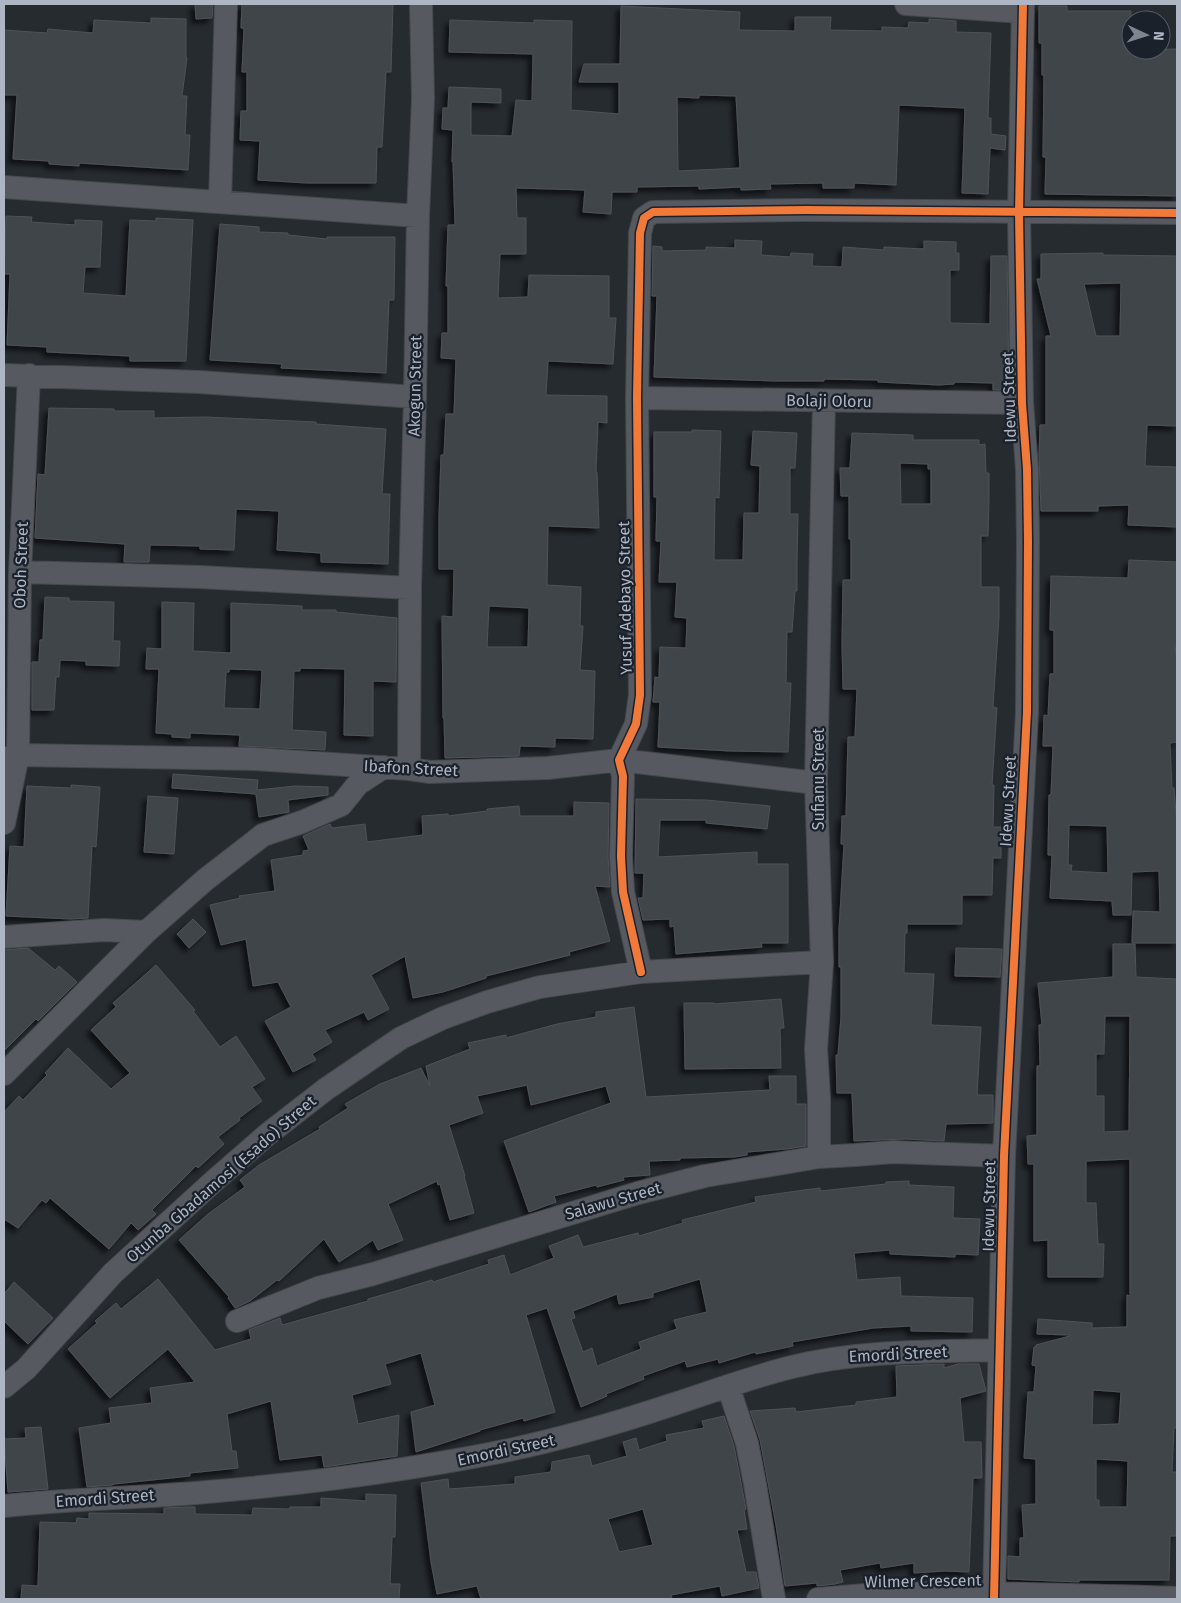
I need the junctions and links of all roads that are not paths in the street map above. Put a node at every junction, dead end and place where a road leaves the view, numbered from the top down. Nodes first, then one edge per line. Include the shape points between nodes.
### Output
1 (226, 4) edge
2 (422, 4) edge
3 (906, 4) edge
4 (1023, 8) edge
5 (4, 187) edge
6 (220, 202) junction
7 (1019, 213) junction
8 (1177, 213) edge
9 (418, 216) junction
10 (4, 375) edge
11 (30, 375) junction
12 (415, 398) junction
13 (637, 398) junction
14 (824, 401) junction
15 (1022, 402) junction
16 (20, 572) junction
17 (410, 588) junction
18 (11, 756) edge
19 (619, 760) junction
20 (384, 767) junction
21 (409, 768) junction
22 (816, 783) junction
23 (4, 823) edge
24 (146, 932) junction
25 (4, 937) edge
26 (822, 962) junction
27 (641, 972) junction
28 (4, 1074) edge
29 (1004, 1156) junction
30 (819, 1157) junction
31 (237, 1321) dead end
32 (999, 1350) junction
33 (728, 1386) junction
34 (4, 1387) edge
35 (4, 1506) edge
36 (994, 1596) edge
37 (1177, 1598) edge
38 (774, 1599) edge
39 (818, 1599) edge

1 - 6 street
2 - 9 street, Akogun Street via 423,99
3 - 4 street
4 - 7 street, Idewu Street
5 - 6 street
6 - 9 street
7 - 8 street
7 - 13 street, Yusuf Adebayo Street via 653,212 644,218 640,234
7 - 15 street, Idewu Street
9 - 12 street, Akogun Street
10 - 11 street
11 - 12 street via 199,382
11 - 16 street, Oboh Street
12 - 17 street, Akogun Street
13 - 14 street, Bolaji Oloru
13 - 19 street, Yusuf Adebayo Street via 640,695 636,724
14 - 15 street, Bolaji Oloru
14 - 22 street, Sufianu Street
15 - 29 street, Idewu Street via 1027,514 1027,712
16 - 17 street
16 - 18 street, Oboh Street
17 - 21 street, Akogun Street
18 - 20 street, Ibafon Street via 254,759
18 - 23 street, Oboh Street
19 - 21 street, Ibafon Street via 548,768 430,772
19 - 22 street, Ibafon Street
19 - 27 street via 623,776 623,892
20 - 21 street, Ibafon Street
20 - 24 street via 358,784 340,804 302,822 263,835
22 - 26 street, Sufianu Street
24 - 25 street via 104,930
24 - 28 street
26 - 27 street, Otunba Gbadamosi (Esado) Street
26 - 30 street, Sufianu Street via 816,1049
27 - 34 street, Otunba Gbadamosi (Esado) Street via 540,987 487,1002 443,1018 402,1038 368,1060 276,1128 214,1181 113,1272 26,1369
29 - 30 street, Salawu Street via 894,1152
29 - 32 street, Idewu Street
30 - 31 street, Salawu Street via 705,1176 638,1193 318,1288
32 - 33 street, Emordi Street via 833,1358 793,1366
32 - 36 street, Idewu Street
33 - 35 street, Emordi Street via 546,1443 444,1463 308,1482
33 - 38 street via 747,1443
36 - 37 street, Wilmer Crescent
36 - 39 street, Wilmer Crescent via 918,1593

